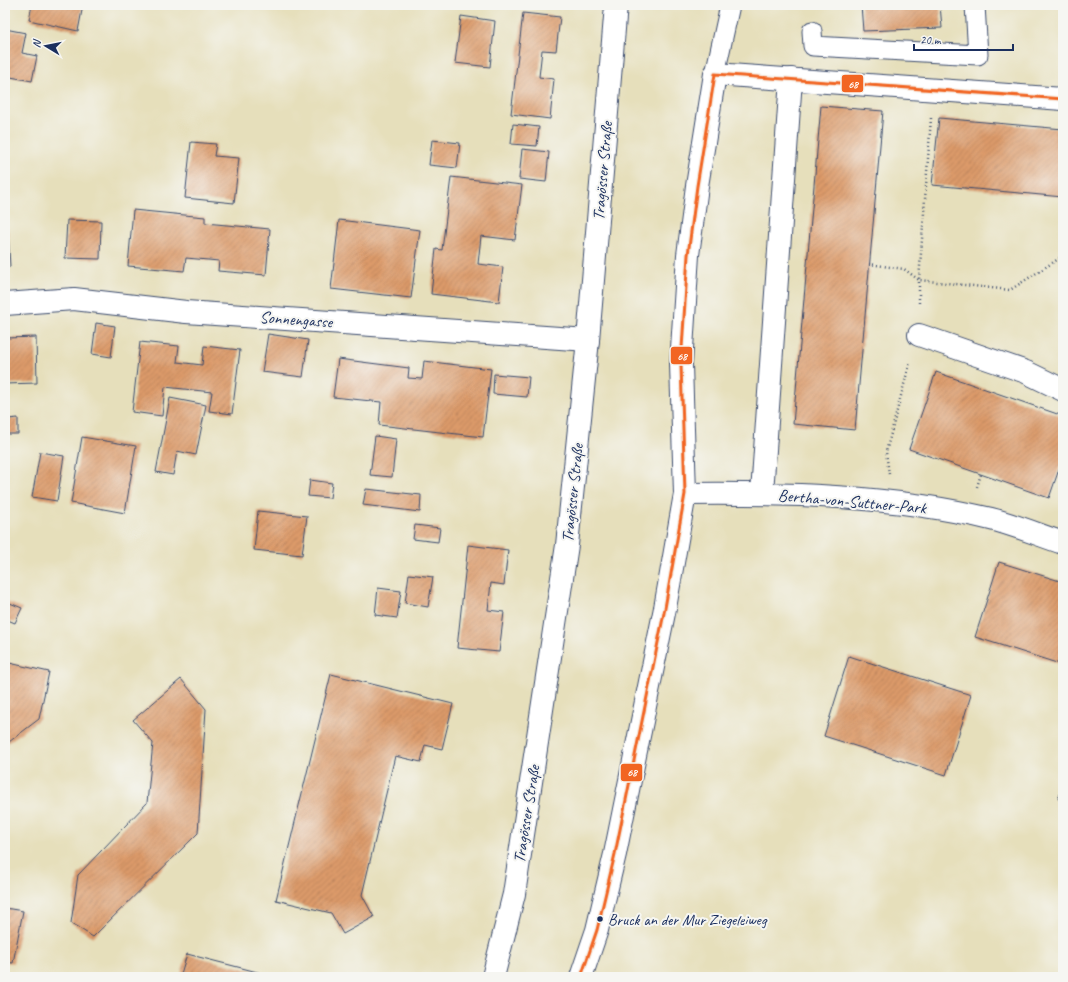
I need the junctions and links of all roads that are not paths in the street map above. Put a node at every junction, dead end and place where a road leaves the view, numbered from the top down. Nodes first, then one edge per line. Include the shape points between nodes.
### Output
1 (616, 5) edge
2 (730, 5) edge
3 (975, 5) edge
4 (812, 31) dead end
5 (715, 74) junction
6 (791, 79) junction
7 (1063, 99) edge
8 (5, 304) edge
9 (919, 335) road end
10 (588, 340) junction
11 (1063, 390) edge
12 (762, 493) junction
13 (685, 494) junction
14 (1063, 543) edge
15 (493, 977) edge
16 (581, 977) edge

1 - 10 street, Tragösser Straße
2 - 5 lane
3 - 4 lane via 978,55 813,46
5 - 6 street
5 - 13 street via 696,186 688,255 681,364
6 - 7 street
6 - 12 street
8 - 10 street, Sonnengasse via 74,299 186,312
9 - 11 street via 1026,372
10 - 15 street, Tragösser Straße via 566,553 514,894
12 - 13 street, Bertha-von-Suttner-Park
12 - 14 street, Bertha-von-Suttner-Park via 895,502 992,519
13 - 16 street via 665,608 615,854 597,930

